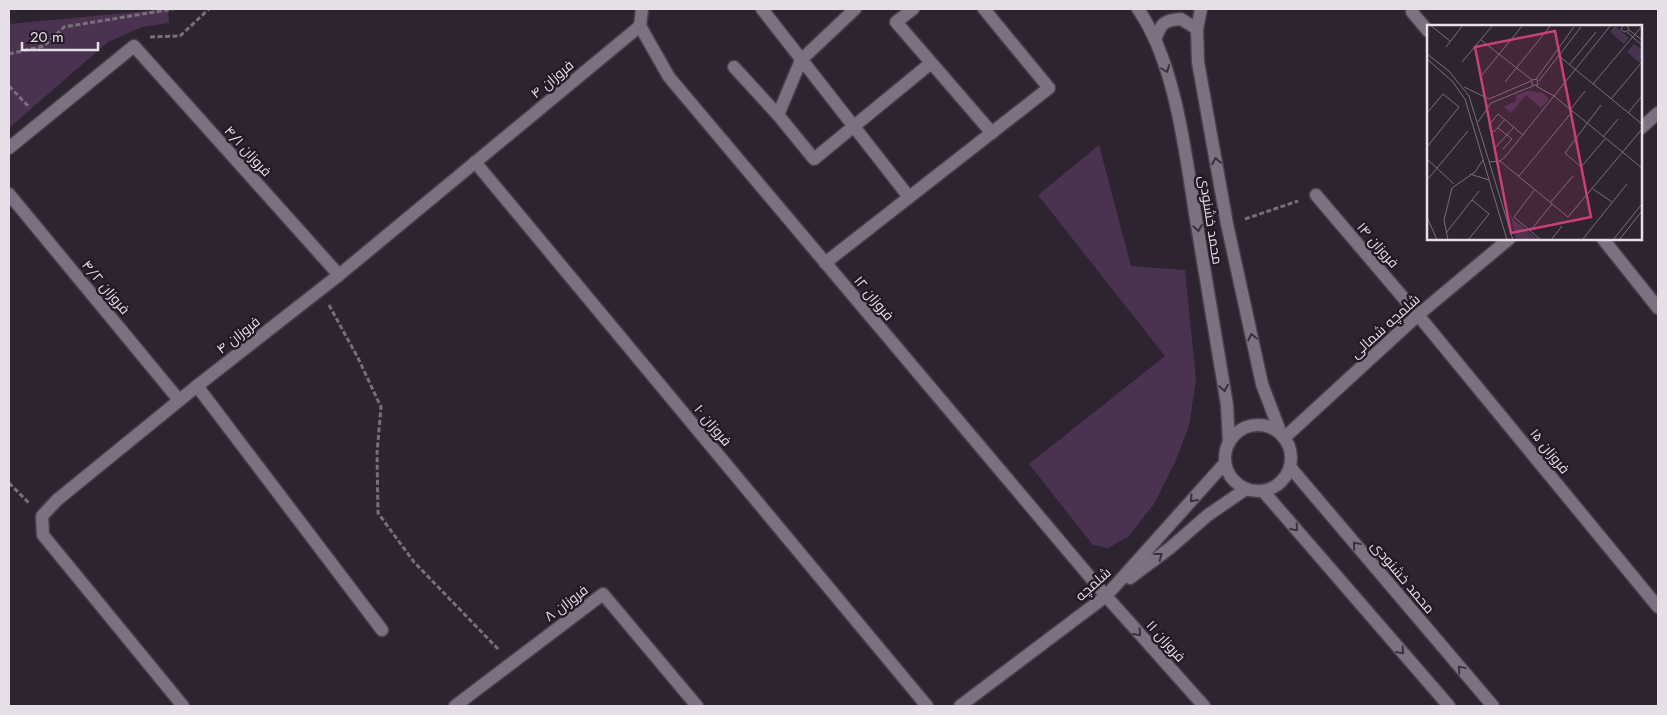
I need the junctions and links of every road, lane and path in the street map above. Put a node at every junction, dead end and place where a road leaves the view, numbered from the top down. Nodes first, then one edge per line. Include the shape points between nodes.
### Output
1 (173, 9) edge
2 (209, 9) edge
3 (642, 9) edge
4 (762, 9) edge
5 (855, 9) edge
6 (913, 9) edge
7 (984, 9) edge
8 (1138, 9) edge
9 (1201, 9) edge
10 (1412, 12) dead end
11 (640, 26) junction
12 (1197, 29) junction
13 (1427, 30) edge
14 (1155, 40) junction
15 (134, 46) junction
16 (9, 54) edge
17 (801, 60) junction
18 (930, 63) junction
19 (734, 67) dead end
20 (9, 86) edge
21 (1658, 113) edge
22 (778, 115) junction
23 (42, 120) junction
24 (854, 127) junction
25 (1642, 127) edge
26 (992, 133) junction
27 (9, 148) edge
28 (475, 162) junction
29 (9, 194) edge
30 (1316, 196) joint
31 (909, 197) junction
32 (1228, 224) junction
33 (1508, 240) edge
34 (1604, 240) edge
35 (825, 263) junction
36 (339, 275) junction
37 (321, 290) junction
38 (1658, 308) edge
39 (1418, 315) junction
40 (197, 386) junction
41 (179, 400) junction
42 (1282, 436) junction
43 (1228, 443) junction
44 (1225, 463) junction
45 (1290, 467) junction
46 (9, 484) edge
47 (1246, 489) junction
48 (1263, 491) junction
49 (42, 516) junction
50 (1106, 596) junction
51 (1658, 607) edge
52 (382, 630) dead end
53 (512, 663) junction
54 (183, 706) edge
55 (455, 706) edge
56 (697, 706) edge
57 (927, 706) edge
58 (960, 706) edge
59 (1204, 706) edge
60 (1448, 706) edge
61 (1493, 706) edge

1 - 16 path via 64,27 44,46
2 - 15 path via 180,36 151,36
3 - 11 street
4 - 17 street
5 - 17 street
6 - 18 street via 896,22
7 - 26 street via 1049,88
8 - 14 street, محمد خشنودی
9 - 12 street, محمد خشنودی
10 - 13 street
11 - 28 street, فروزان ۴
11 - 35 street, فروزان ۱۲ via 669,76
12 - 14 street via 1181,19 1165,22 1159,27
32 -> 12 street, محمد خشنودی via 1198,62
14 -> 43 street, محمد خشنودی via 1169,78 1185,155 1227,405
15 - 23 street
15 - 36 street, فروزان ۴/۱
17 - 22 street
17 - 24 street
18 - 24 street
18 - 26 street
19 - 22 street
20 - 23 path
21 - 25 street
22 - 24 street via 814,159
23 - 27 street
24 - 31 street
26 - 31 street
28 - 36 street, فروزان ۴
28 - 57 street, فروزان ۱۰
29 - 41 street, فروزان ۴/۲
30 - 32 path
30 - 39 street, فروزان ۱۴
31 - 35 street
42 -> 32 street, محمد خشنودی via 1262,384
33 - 39 street, شلمچه شمالی
34 - 38 street
35 - 50 street, فروزان ۱۲
36 - 37 street, فروزان ۴
37 - 40 street, فروزان ۴
37 - 53 path via 381,406 377,453 378,513 414,562
39 - 42 street, شلمچه شمالی
39 - 51 street, فروزان ۱۵
40 - 41 street, فروزان ۴
40 - 52 street
41 - 49 street, فروزان ۴ via 56,500
42 - 43 street via 1263,425 1249,426 1237,432
42 - 45 street via 1290,450
43 - 44 street
44 - 47 street via 1228,474
44 -> 50 street, شلمچه
45 - 48 street via 1282,481
61 -> 45 street, محمد خشنودی
46 - 49 path
47 - 48 street
50 -> 47 street
48 -> 60 street
49 - 54 street via 43,535
50 - 58 street, شلمچه
50 -> 59 street, فروزان ۱۱
53 - 55 street, فروزان ۸
53 - 56 street, فروزان ۸ via 603,594

